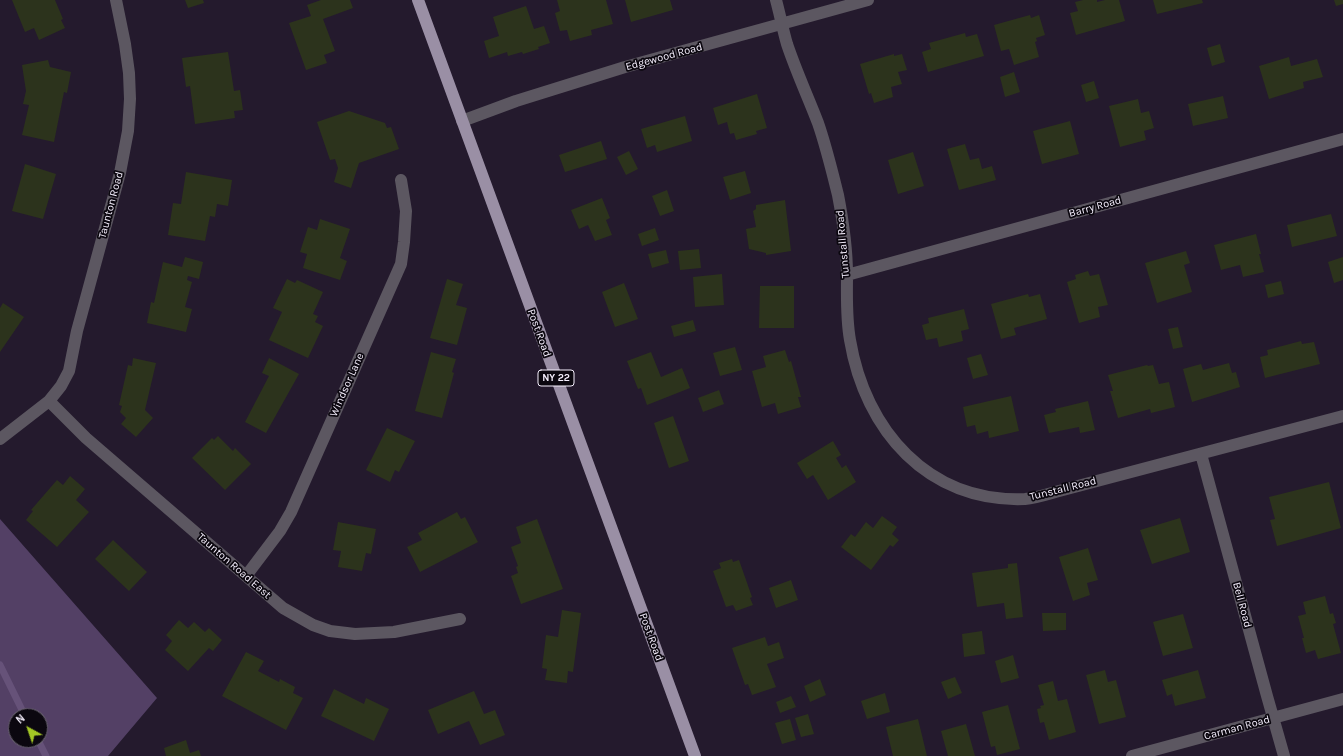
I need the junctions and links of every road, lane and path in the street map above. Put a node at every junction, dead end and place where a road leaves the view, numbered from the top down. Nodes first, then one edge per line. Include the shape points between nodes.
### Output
1 (116, 0) edge
2 (418, 0) edge
3 (776, 0) edge
4 (868, 0) edge
5 (782, 24) junction
6 (462, 121) junction
7 (1343, 139) edge
8 (401, 180) dead end
9 (847, 275) junction
10 (49, 401) junction
11 (1343, 416) edge
12 (0, 439) edge
13 (1201, 454) junction
14 (246, 576) junction
15 (460, 619) dead end
16 (1343, 699) edge
17 (1274, 718) junction
18 (695, 756) edge
19 (1132, 756) edge
20 (1284, 756) edge

1 - 10 street, Taunton Road via 126,44 129,73 128,131 120,173 77,331 69,370
2 - 6 main road, Post Road / NY 22
3 - 5 street, Tunstall Road
4 - 5 street, Edgewood Road
5 - 6 street, Edgewood Road via 610,72 516,101
5 - 9 street, Tunstall Road via 833,174 843,226
6 - 18 main road, Post Road / NY 22
7 - 9 street, Barry Road
8 - 14 street, Windsor Lane via 406,211 401,264 290,512 280,531
9 - 13 street, Tunstall Road via 850,338 868,399 878,419 902,450 942,482 981,496 1026,499
10 - 12 street, Taunton Road
10 - 14 street, Taunton Road East via 86,438
11 - 13 street, Tunstall Road
13 - 17 street, Bell Road
14 - 15 street, Taunton Road East via 283,608 313,625 330,631 355,634 394,632
16 - 17 street, Carman Road
17 - 19 street, Carman Road
17 - 20 street, Bell Road

